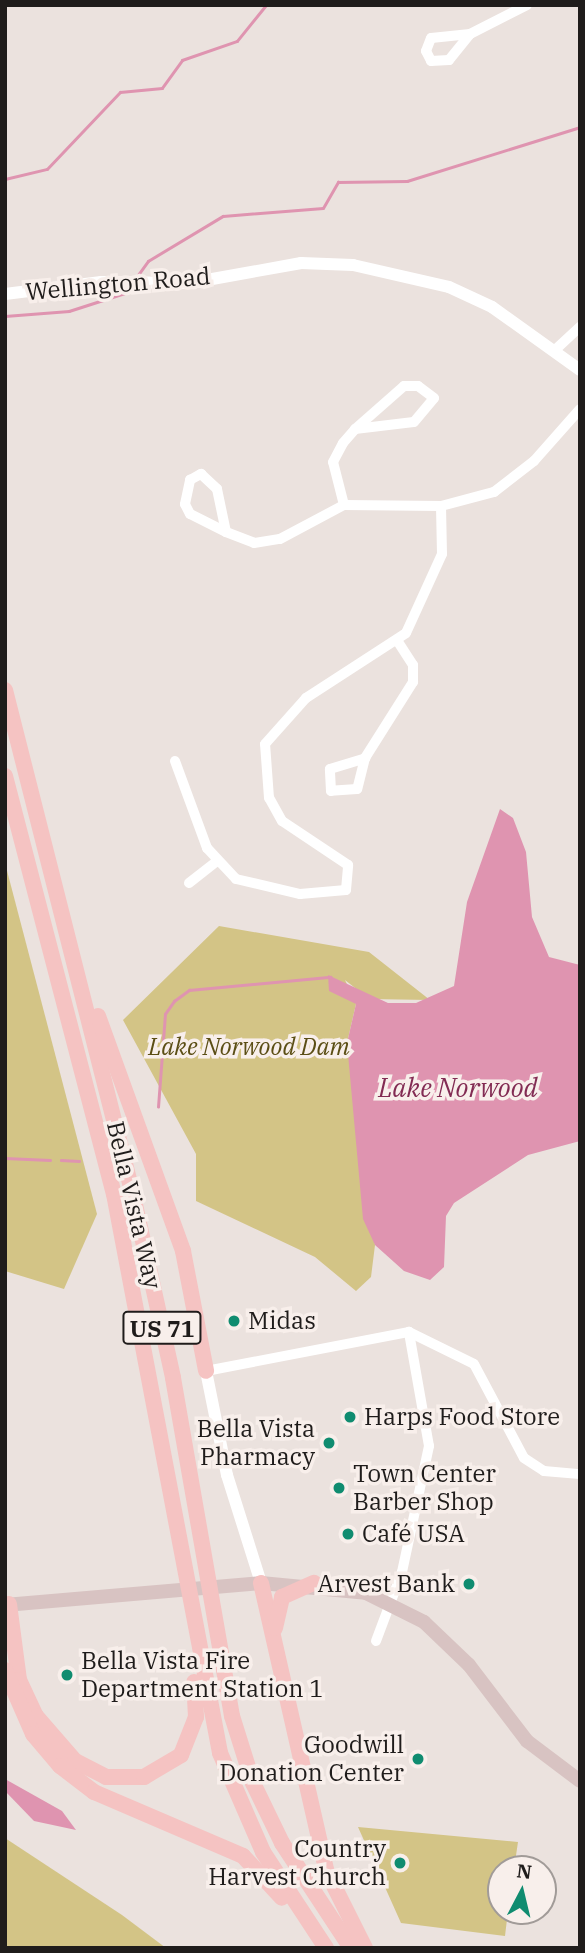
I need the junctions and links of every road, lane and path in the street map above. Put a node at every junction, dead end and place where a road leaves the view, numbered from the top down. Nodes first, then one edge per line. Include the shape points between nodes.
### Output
1 (527, 5) edge
2 (470, 34) dead end
3 (5, 294) edge
4 (580, 327) edge
5 (555, 350) junction
6 (580, 370) edge
7 (580, 409) edge
8 (355, 429) junction
9 (344, 505) junction
10 (441, 506) junction
11 (226, 532) junction
12 (397, 640) junction
13 (5, 690) edge
14 (365, 758) junction
15 (175, 761) dead end
16 (5, 776) edge
17 (215, 863) junction
18 (189, 883) dead end
19 (76, 960) junction
20 (409, 1332) junction
21 (206, 1371) junction
22 (580, 1474) edge
23 (175, 1530) junction
24 (261, 1583) junction
25 (314, 1583) junction
26 (389, 1602) junction
27 (7, 1604) edge
28 (274, 1641) junction
29 (376, 1642) dead end
30 (5, 1670) edge
31 (580, 1781) edge
32 (317, 1948) edge
33 (326, 1948) edge
34 (351, 1948) edge
35 (365, 1948) edge

1 - 2 street
3 - 5 street, Wellington Road via 101,282 190,283 301,263 353,265 449,287
4 - 5 street
5 - 6 street, Wellington Road
7 - 10 street via 544,452 494,492
8 - 8 street via 404,386 418,386 434,398 414,422
8 - 9 street via 333,462
9 - 10 street
9 - 11 street via 280,539 254,543
10 - 12 street via 442,555 425,600
11 - 11 street via 217,489 201,474 190,480 185,496 190,514
12 - 14 street via 413,665 413,681
12 - 17 street via 306,698 265,744 269,798 282,821 348,865 346,890 278,891 236,879
13 - 19 main road, Bella Vista Way / US 71
14 - 14 street via 335,763 327,775 331,791 357,789
15 - 17 street
16 - 23 main road, Bella Vista Way / US 71 via 114,1194
17 - 18 street
19 - 21 main road via 183,1251
19 - 34 main road, Bella Vista Way / US 71 via 173,1378 233,1716 253,1783 282,1843
20 - 21 street
20 - 22 street via 474,1364 524,1458 544,1471
20 - 26 street via 429,1446 412,1535
21 - 24 street via 227,1475
23 - 27 main road via 196,1717 181,1755 163,1770 125,1781 75,1761 36,1716 19,1680
23 - 33 main road, Bella Vista Way / US 71 via 220,1753 263,1852
24 - 25 main road
24 - 27 main road
24 - 28 main road
25 - 26 main road
25 - 28 main road via 282,1597
26 - 29 street
26 - 31 main road via 446,1641 527,1741
28 - 35 main road via 326,1870
30 - 32 main road via 33,1734 60,1766 94,1793 243,1856

